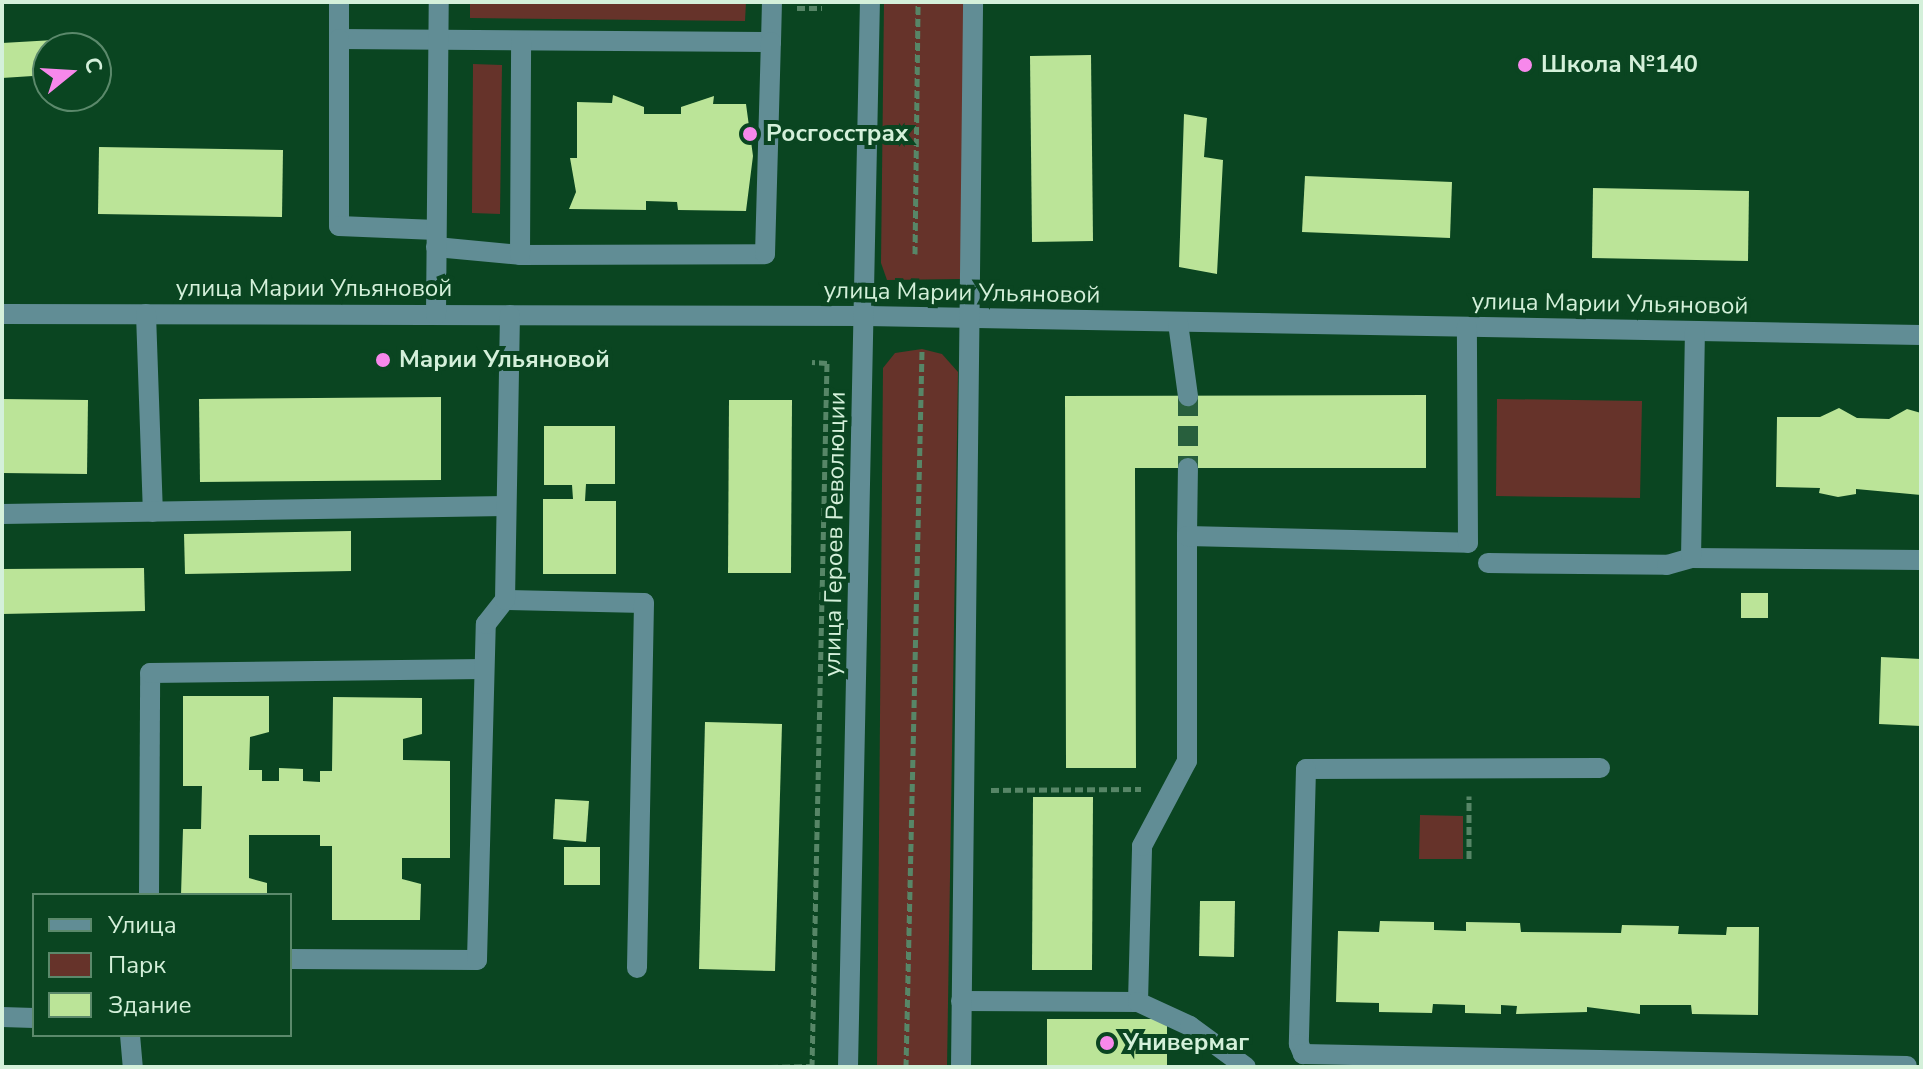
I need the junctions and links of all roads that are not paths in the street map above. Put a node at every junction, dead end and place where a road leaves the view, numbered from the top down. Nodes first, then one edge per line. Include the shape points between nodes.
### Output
1 (339, 2) edge
2 (439, 2) edge
3 (772, 2) edge
4 (870, 2) edge
5 (973, 2) edge
6 (339, 39) junction
7 (439, 40) junction
8 (521, 41) junction
9 (771, 42) junction
10 (436, 239) junction
11 (520, 255) junction
12 (2, 314) edge
13 (146, 314) junction
14 (436, 315) junction
15 (510, 315) junction
16 (866, 316) junction
17 (967, 319) junction
18 (1178, 323) junction
19 (1467, 327) junction
20 (1695, 331) junction
21 (1921, 335) edge
22 (1188, 396) tunnel mouth
23 (1188, 468) tunnel mouth
24 (506, 506) junction
25 (153, 512) junction
26 (2, 514) edge
27 (1187, 536) junction
28 (1691, 558) junction
29 (1921, 560) edge
30 (1488, 563) dead end
31 (505, 600) junction
32 (484, 669) junction
33 (1600, 768) dead end
34 (149, 893) edge
35 (292, 959) edge
36 (637, 968) dead end
37 (961, 1001) junction
38 (1138, 1002) junction
39 (2, 1017) edge
40 (32, 1018) edge
41 (130, 1037) edge
42 (133, 1067) edge
43 (848, 1067) edge
44 (961, 1067) edge
45 (1246, 1067) edge
46 (1907, 1067) edge
47 (1921, 1067) edge

1 - 6 street
2 - 7 street
3 - 9 street
4 - 16 street, улица Героев Революции
5 - 17 street
6 - 7 street
6 - 10 street via 339,226
7 - 8 street
7 - 10 street
8 - 9 street
8 - 11 street
9 - 11 street via 765,254
10 - 11 street
10 - 14 street
12 - 13 street, улица Марии Ульяновой
13 - 14 street, улица Марии Ульяновой
13 - 25 street
14 - 15 street, улица Марии Ульяновой
15 - 16 street, улица Марии Ульяновой
15 - 24 street
16 - 17 street, улица Марии Ульяновой
16 - 43 street, улица Героев Революции
17 - 18 street, улица Марии Ульяновой
17 - 37 street
18 - 19 street, улица Марии Ульяновой
18 - 22 street
19 - 20 street, улица Марии Ульяновой
19 - 27 street via 1468,543
20 - 21 street, улица Марии Ульяновой
20 - 28 street
23 - 27 street
24 - 25 street
24 - 31 street
25 - 26 street
27 - 38 street via 1187,761 1142,846
28 - 29 street
28 - 30 street via 1667,565
31 - 32 street via 486,624
31 - 36 street via 644,603
32 - 34 street via 150,673
32 - 35 street via 477,960
33 - 46 street via 1306,769 1299,1044 1303,1054
37 - 38 street
37 - 44 street
38 - 45 street via 1190,1026
39 - 40 street
41 - 42 street
46 - 47 street

